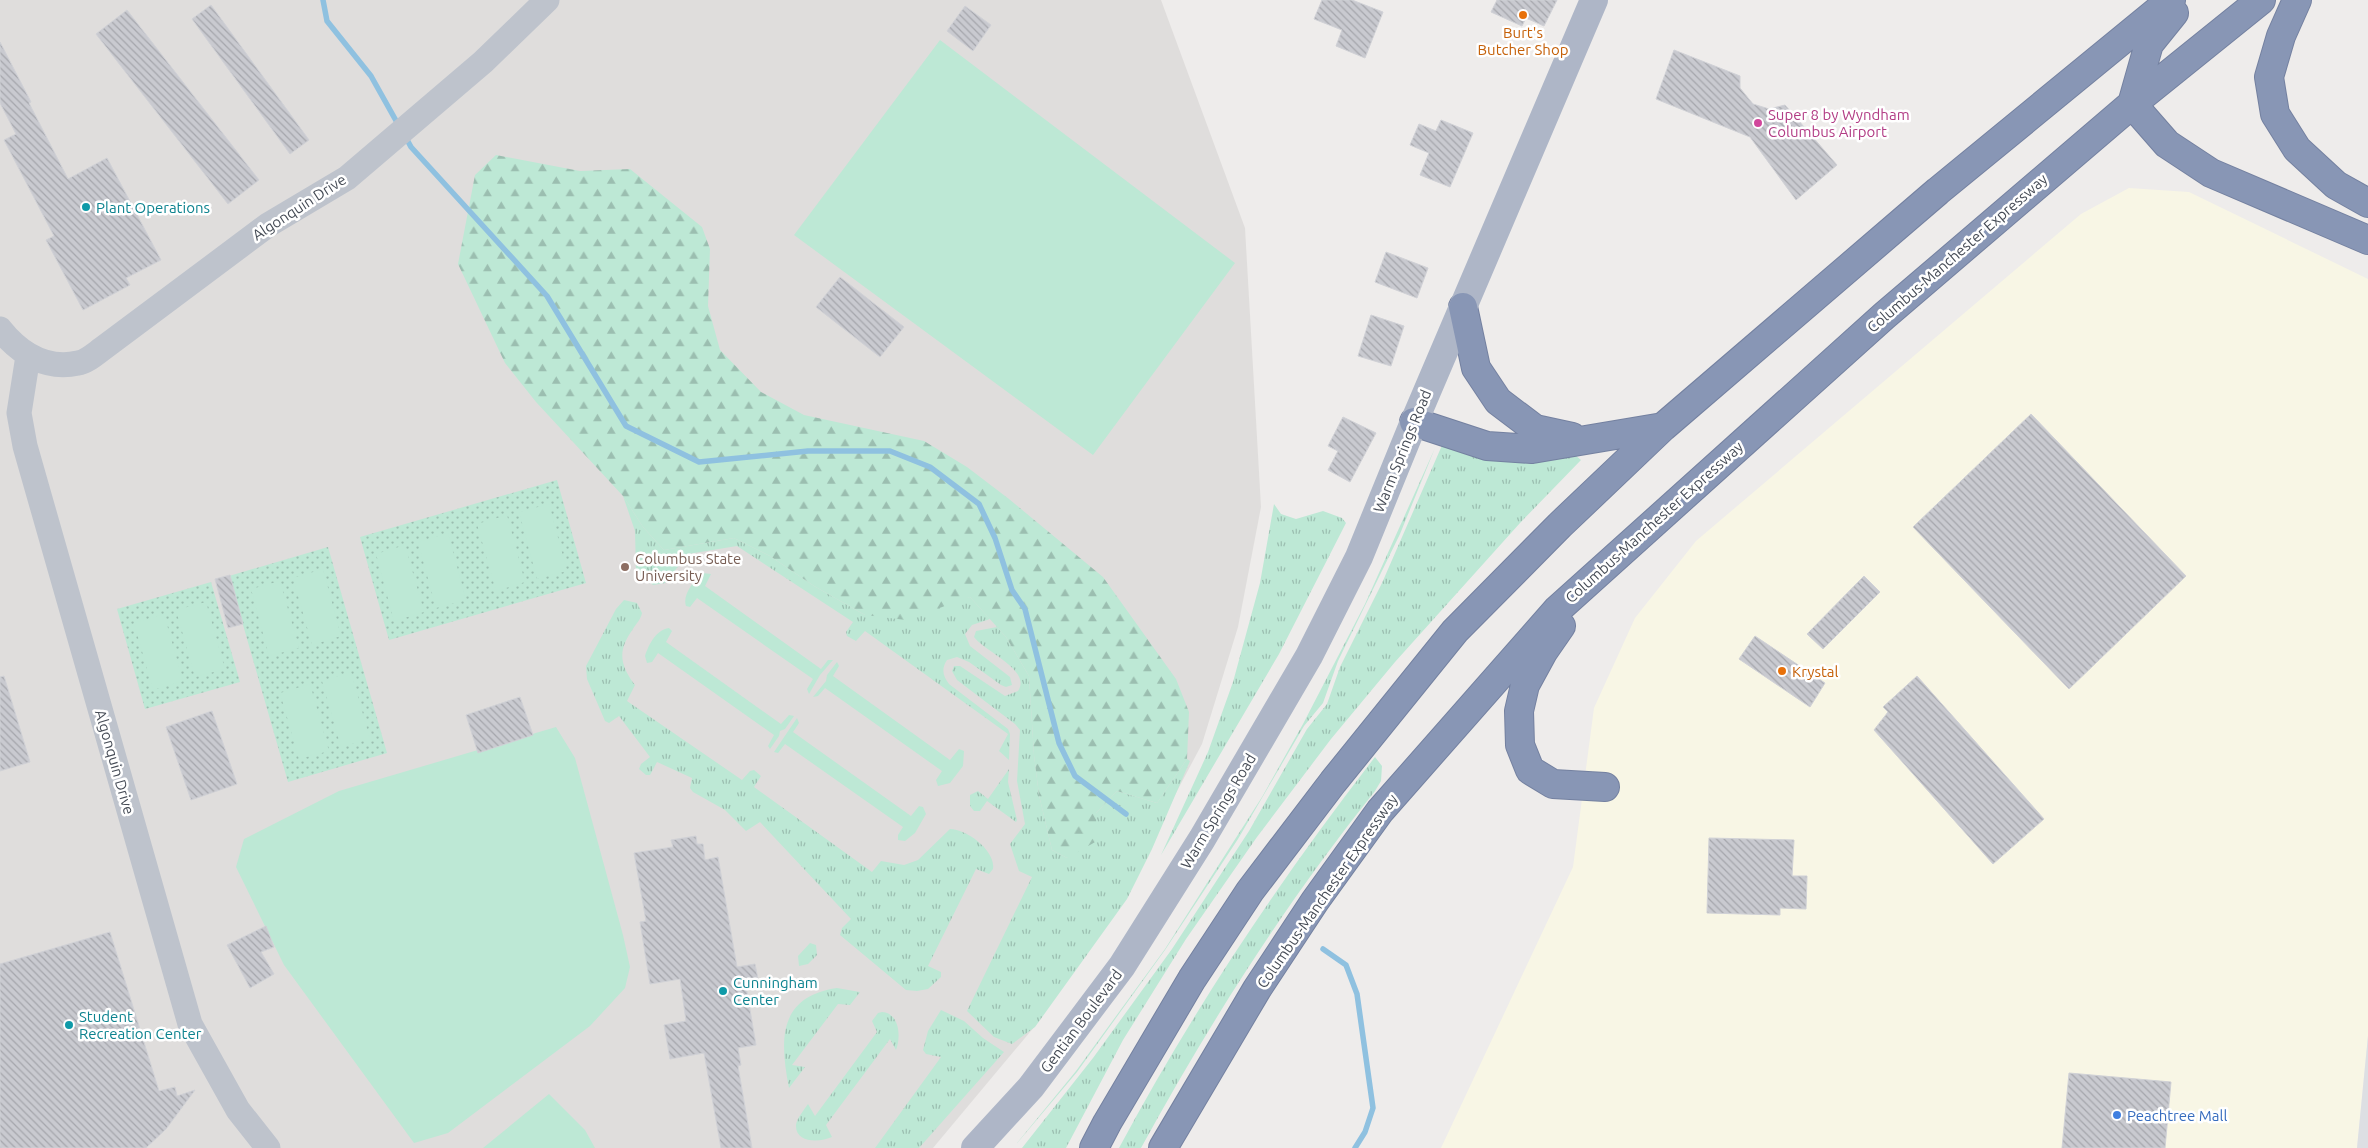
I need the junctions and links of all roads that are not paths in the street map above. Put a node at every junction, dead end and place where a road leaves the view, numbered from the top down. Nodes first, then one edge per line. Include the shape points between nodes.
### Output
1 (547, 0) edge
2 (1594, 0) edge
3 (2145, 0) edge
4 (2171, 0) edge
5 (2184, 0) edge
6 (2261, 0) edge
7 (2297, 0) edge
8 (2113, 48) junction
9 (2132, 104) junction
10 (2368, 203) edge
11 (2368, 240) edge
12 (1463, 307) junction
13 (0, 329) edge
14 (28, 356) junction
15 (1414, 422) junction
16 (1663, 427) junction
17 (1586, 440) junction
18 (1598, 573) junction
19 (1606, 787) dead end
20 (1174, 884) joint
21 (268, 1148) edge
22 (974, 1148) edge
23 (1094, 1148) edge
24 (1162, 1148) edge

1 - 14 street, Algonquin Drive via 483,62 347,178 268,225 80,364 47,364
2 - 12 main road, Warm Springs Road
3 - 8 highway
4 - 8 highway
5 - 9 highway via 2148,44
6 - 9 highway, Columbus-Manchester Expressway
7 - 10 highway via 2281,36 2269,78 2275,114 2297,149 2336,185
8 - 16 highway via 1938,191
9 - 11 highway via 2167,144 2211,173
9 - 18 highway, Columbus-Manchester Expressway via 1884,316
12 - 15 main road, Warm Springs Road
12 - 17 highway via 1476,368 1498,401 1535,429
13 - 14 street, Algonquin Drive
14 - 21 street, Algonquin Drive via 19,413 25,446 190,1024 238,1110
15 - 17 highway via 1487,446 1532,450
15 - 20 main road, Warm Springs Road via 1359,557 1310,656
16 - 17 highway
16 - 23 highway via 1455,631 1332,782 1250,891 1192,978
18 - 19 highway via 1543,652 1525,685 1519,711 1520,745 1530,770 1553,784
18 - 24 highway, Columbus-Manchester Expressway via 1557,610 1380,811 1257,989
20 - 22 main road, Gentian Boulevard via 1110,981 1031,1087

